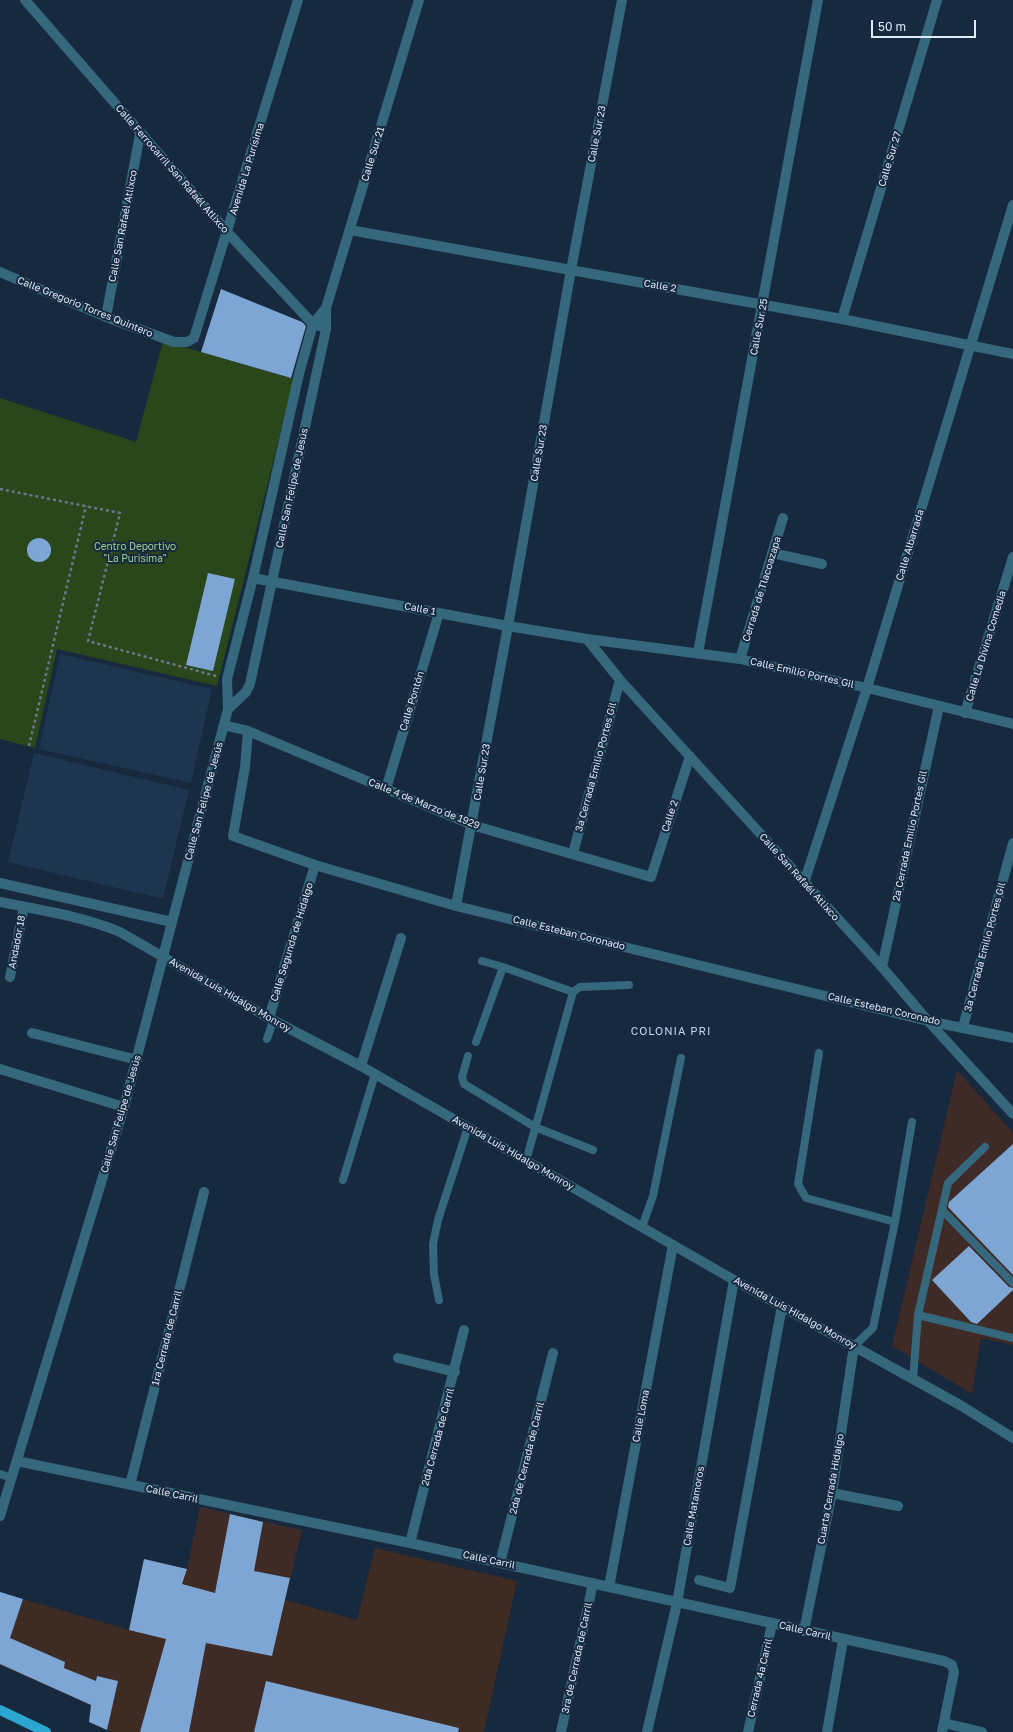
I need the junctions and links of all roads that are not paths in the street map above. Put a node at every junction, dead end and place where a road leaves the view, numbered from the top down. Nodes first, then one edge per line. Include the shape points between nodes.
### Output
1 (26, 0) edge
2 (298, 0) edge
3 (419, 0) edge
4 (622, 0) edge
5 (818, 0) edge
6 (937, 0) edge
7 (140, 134) junction
8 (1013, 205) edge
9 (350, 230) junction
10 (228, 232) junction
11 (571, 270) junction
12 (0, 272) edge
13 (763, 305) junction
14 (326, 308) junction
15 (106, 317) junction
16 (842, 319) junction
17 (313, 324) junction
18 (326, 329) junction
19 (194, 338) joint
20 (970, 344) junction
21 (1013, 354) edge
22 (783, 518) dead end
23 (772, 553) junction
24 (1013, 557) edge
25 (822, 564) dead end
26 (253, 578) junction
27 (273, 582) junction
28 (439, 613) junction
29 (508, 626) junction
30 (587, 639) junction
31 (698, 653) junction
32 (740, 659) junction
33 (620, 680) junction
34 (867, 688) junction
35 (939, 706) junction
36 (228, 710) junction
37 (965, 712) junction
38 (1013, 724) edge
39 (224, 725) junction
40 (248, 731) junction
41 (690, 756) junction
42 (386, 789) junction
43 (472, 825) junction
44 (1013, 843) edge
45 (573, 853) junction
46 (315, 865) junction
47 (651, 877) joint
48 (0, 883) edge
49 (804, 883) junction
50 (0, 902) edge
51 (456, 906) junction
52 (24, 907) junction
53 (172, 922) junction
54 (401, 938) dead end
55 (162, 957) junction
56 (482, 961) dead end
57 (503, 967) junction
58 (882, 967) junction
59 (10, 977) dead end
60 (629, 985) dead end
61 (573, 992) junction
62 (271, 1019) junction
63 (928, 1021) junction
64 (963, 1027) junction
65 (32, 1033) dead end
66 (267, 1038) dead end
67 (1013, 1038) edge
68 (476, 1042) dead end
69 (819, 1053) dead end
70 (468, 1056) dead end
71 (681, 1058) dead end
72 (137, 1060) junction
73 (361, 1066) junction
74 (0, 1069) edge
75 (375, 1074) junction
76 (124, 1107) junction
77 (1013, 1114) edge
78 (912, 1122) dead end
79 (468, 1127) junction
80 (535, 1127) junction
81 (985, 1147) dead end
82 (593, 1150) dead end
83 (526, 1161) junction
84 (343, 1180) dead end
85 (204, 1192) dead end
86 (942, 1210) junction
87 (895, 1222) junction
88 (642, 1227) junction
89 (673, 1245) junction
90 (734, 1280) junction
91 (1013, 1283) edge
92 (439, 1300) dead end
93 (782, 1306) junction
94 (918, 1315) junction
95 (464, 1330) dead end
96 (1013, 1338) edge
97 (854, 1346) junction
98 (553, 1353) dead end
99 (398, 1358) dead end
100 (455, 1372) junction
101 (913, 1379) junction
102 (1013, 1438) edge
103 (17, 1461) junction
104 (0, 1474) edge
105 (12, 1478) junction
106 (130, 1485) junction
107 (832, 1493) junction
108 (898, 1506) dead end
109 (0, 1516) edge
110 (410, 1543) junction
111 (500, 1562) junction
112 (699, 1580) dead end
113 (593, 1584) junction
114 (609, 1587) junction
115 (677, 1603) junction
116 (772, 1624) junction
117 (804, 1631) junction
118 (843, 1640) junction
119 (0, 1710) edge
120 (943, 1728) edge
121 (46, 1732) edge
122 (560, 1732) edge
123 (648, 1732) edge
124 (748, 1732) edge
125 (827, 1732) edge
126 (982, 1732) edge

1 - 7 street, Calle Ferrocarril San Rafaél Atlixco
2 - 10 street, Avenida La Purísima
3 - 9 street, Calle Sur 21
4 - 11 street, Calle Sur 23
5 - 13 street, Calle Sur 25
6 - 16 street, Calle Sur 27
7 - 10 street, Calle Ferrocarril San Rafaél Atlixco
7 - 15 street, Calle San Rafaél Atlixco
8 - 20 street, Calle Albarrada
9 - 11 street, Calle 2
9 - 14 street, Calle Sur 21
10 - 17 street, Calle Ferrocarril San Rafaél Atlixco
10 - 19 street, Avenida La Purísima
11 - 13 street, Calle 2
11 - 29 street, Calle Sur 23
12 - 15 street, Calle Gregorio Torres Quintero
13 - 16 street, Calle 2
13 - 31 street, Calle Sur 25
14 - 17 street, Calle Sur 21
14 - 18 street, Calle Sur 21
15 - 19 street, Calle Gregorio Torres Quintero via 142,333 174,342 187,342
16 - 20 street, Calle 2
17 - 18 street, Calle Ferrocarril San Rafaél Atlixco
17 - 26 street, Calle San Felipe de Jesús via 299,374
18 - 27 street, Calle San Felipe de Jesús
20 - 21 street, Calle 2
20 - 34 street, Calle Albarrada
22 - 23 street, Cerrada de Tlacoazapa
23 - 25 street
23 - 32 street, Cerrada de Tlacoazapa
24 - 37 street, Calle La Divina Comedia
26 - 27 street, Calle 1
26 - 36 street, Calle San Felipe de Jesús via 227,679
27 - 28 street, Calle 1
27 - 36 street, Calle San Felipe de Jesús via 250,684 246,692
28 - 29 street, Calle 1
28 - 42 street, Calle Pontón
29 - 30 street, Calle 1
29 - 43 street, Calle Sur 23
30 - 31 street, Calle Emilio Portes Gil
30 - 33 street, Calle San Rafaél Atlixco
31 - 32 street, Calle Emilio Portes Gil
32 - 34 street, Calle Emilio Portes Gil
33 - 41 street, Calle San Rafaél Atlixco
33 - 45 street, 3ª Cerrada Emilio Portes Gil
34 - 35 street, Calle Emilio Portes Gil
34 - 49 street, Calle Albarrada
35 - 37 street, Calle Emilio Portes Gil
35 - 58 street, 2ª Cerrada Emilio Portes Gil
36 - 39 street, Calle San Felipe de Jesús
37 - 38 street, Calle Emilio Portes Gil
39 - 40 street, Calle 4 de Marzo de 1929
39 - 53 street, Calle San Felipe de Jesús
40 - 42 street, Calle 4 de Marzo de 1929
40 - 46 street, Calle Esteban Coronado via 233,836
41 - 47 street, Calle 2
41 - 49 street, Calle San Rafaél Atlixco
42 - 43 street, Calle 4 de Marzo de 1929
43 - 45 street, Calle 4 de Marzo de 1929
43 - 51 street, Calle Sur 23
44 - 64 street, 3ª Cerrada Emilio Portes Gil
45 - 47 street, Calle 4 de Marzo de 1929
46 - 51 street, Calle Esteban Coronado
46 - 62 street, Calle Segunda de Hidalgo
48 - 53 street
49 - 58 street, Calle San Rafaél Atlixco
50 - 52 street, Avenida Luis Hidalgo Monroy
51 - 63 street, Calle Esteban Coronado
52 - 55 street, Avenida Luis Hidalgo Monroy via 100,924 120,932
52 - 59 street, Andador 18
53 - 55 street, Calle San Felipe de Jesús
54 - 73 street
55 - 62 street, Avenida Luis Hidalgo Monroy
55 - 72 street, Calle San Felipe de Jesús
56 - 57 lane
57 - 61 lane
57 - 68 lane
58 - 63 street, Calle San Rafaél Atlixco
60 - 61 lane via 580,987
61 - 80 lane
62 - 66 lane
62 - 73 street, Avenida Luis Hidalgo Monroy
63 - 64 street, Calle Esteban Coronado
63 - 77 street, Calle San Rafaél Atlixco
64 - 67 street, Calle Esteban Coronado
65 - 72 street
69 - 87 lane via 798,1184 806,1198
70 - 80 lane via 462,1077 464,1084
71 - 88 lane via 653,1196
72 - 76 street, Calle San Felipe de Jesús
73 - 75 street, Avenida Luis Hidalgo Monroy
74 - 76 street
75 - 79 street, Avenida Luis Hidalgo Monroy
75 - 84 lane
76 - 103 street, Calle San Felipe de Jesús
78 - 87 lane
79 - 83 street, Avenida Luis Hidalgo Monroy
79 - 92 lane via 438,1220 433,1244 434,1275
80 - 82 lane
80 - 83 lane
81 - 86 lane via 948,1183
83 - 88 street, Avenida Luis Hidalgo Monroy
85 - 106 street, 1ra Cerrada de Carril
86 - 91 lane
86 - 94 lane
87 - 97 lane via 873,1328
88 - 89 street, Avenida Luis Hidalgo Monroy
89 - 90 street, Avenida Luis Hidalgo Monroy
89 - 114 street, Calle Loma
90 - 93 street, Avenida Luis Hidalgo Monroy
90 - 115 street, Calle Matamoros
93 - 97 street, Avenida Luis Hidalgo Monroy
93 - 112 street via 730,1588
94 - 96 lane
94 - 101 lane
95 - 100 street, 2da Cerrada de Carril
97 - 101 street, Avenida Luis Hidalgo Monroy
97 - 107 street, Cuarta Cerrada Hidalgo
98 - 111 street, 2da de Cerrada de Carril
99 - 100 street
100 - 110 street, 2da Cerrada de Carril
101 - 102 street, Avenida Luis Hidalgo Monroy
103 - 105 street, Calle San Felipe de Jesús
103 - 106 street, Calle Carril
104 - 105 lane
105 - 109 street, Calle San Felipe de Jesús
106 - 110 street, Calle Carril
107 - 108 street
107 - 117 street, Cuarta Cerrada Hidalgo
110 - 111 street, Calle Carril
111 - 113 street, Calle Carril
113 - 114 street, Calle Carril
113 - 122 street, 3ra de Cerrada de Carril
114 - 115 street, Calle Carril
115 - 116 street, Calle Carril
115 - 123 street, Calle Matamoros
116 - 117 street, Calle Carril
116 - 124 street, Cerrada 4ª Carril
117 - 118 street, Calle Carril
118 - 120 street, Calle Carril via 952,1665 954,1672
118 - 125 street
119 - 121 main road
120 - 126 street

